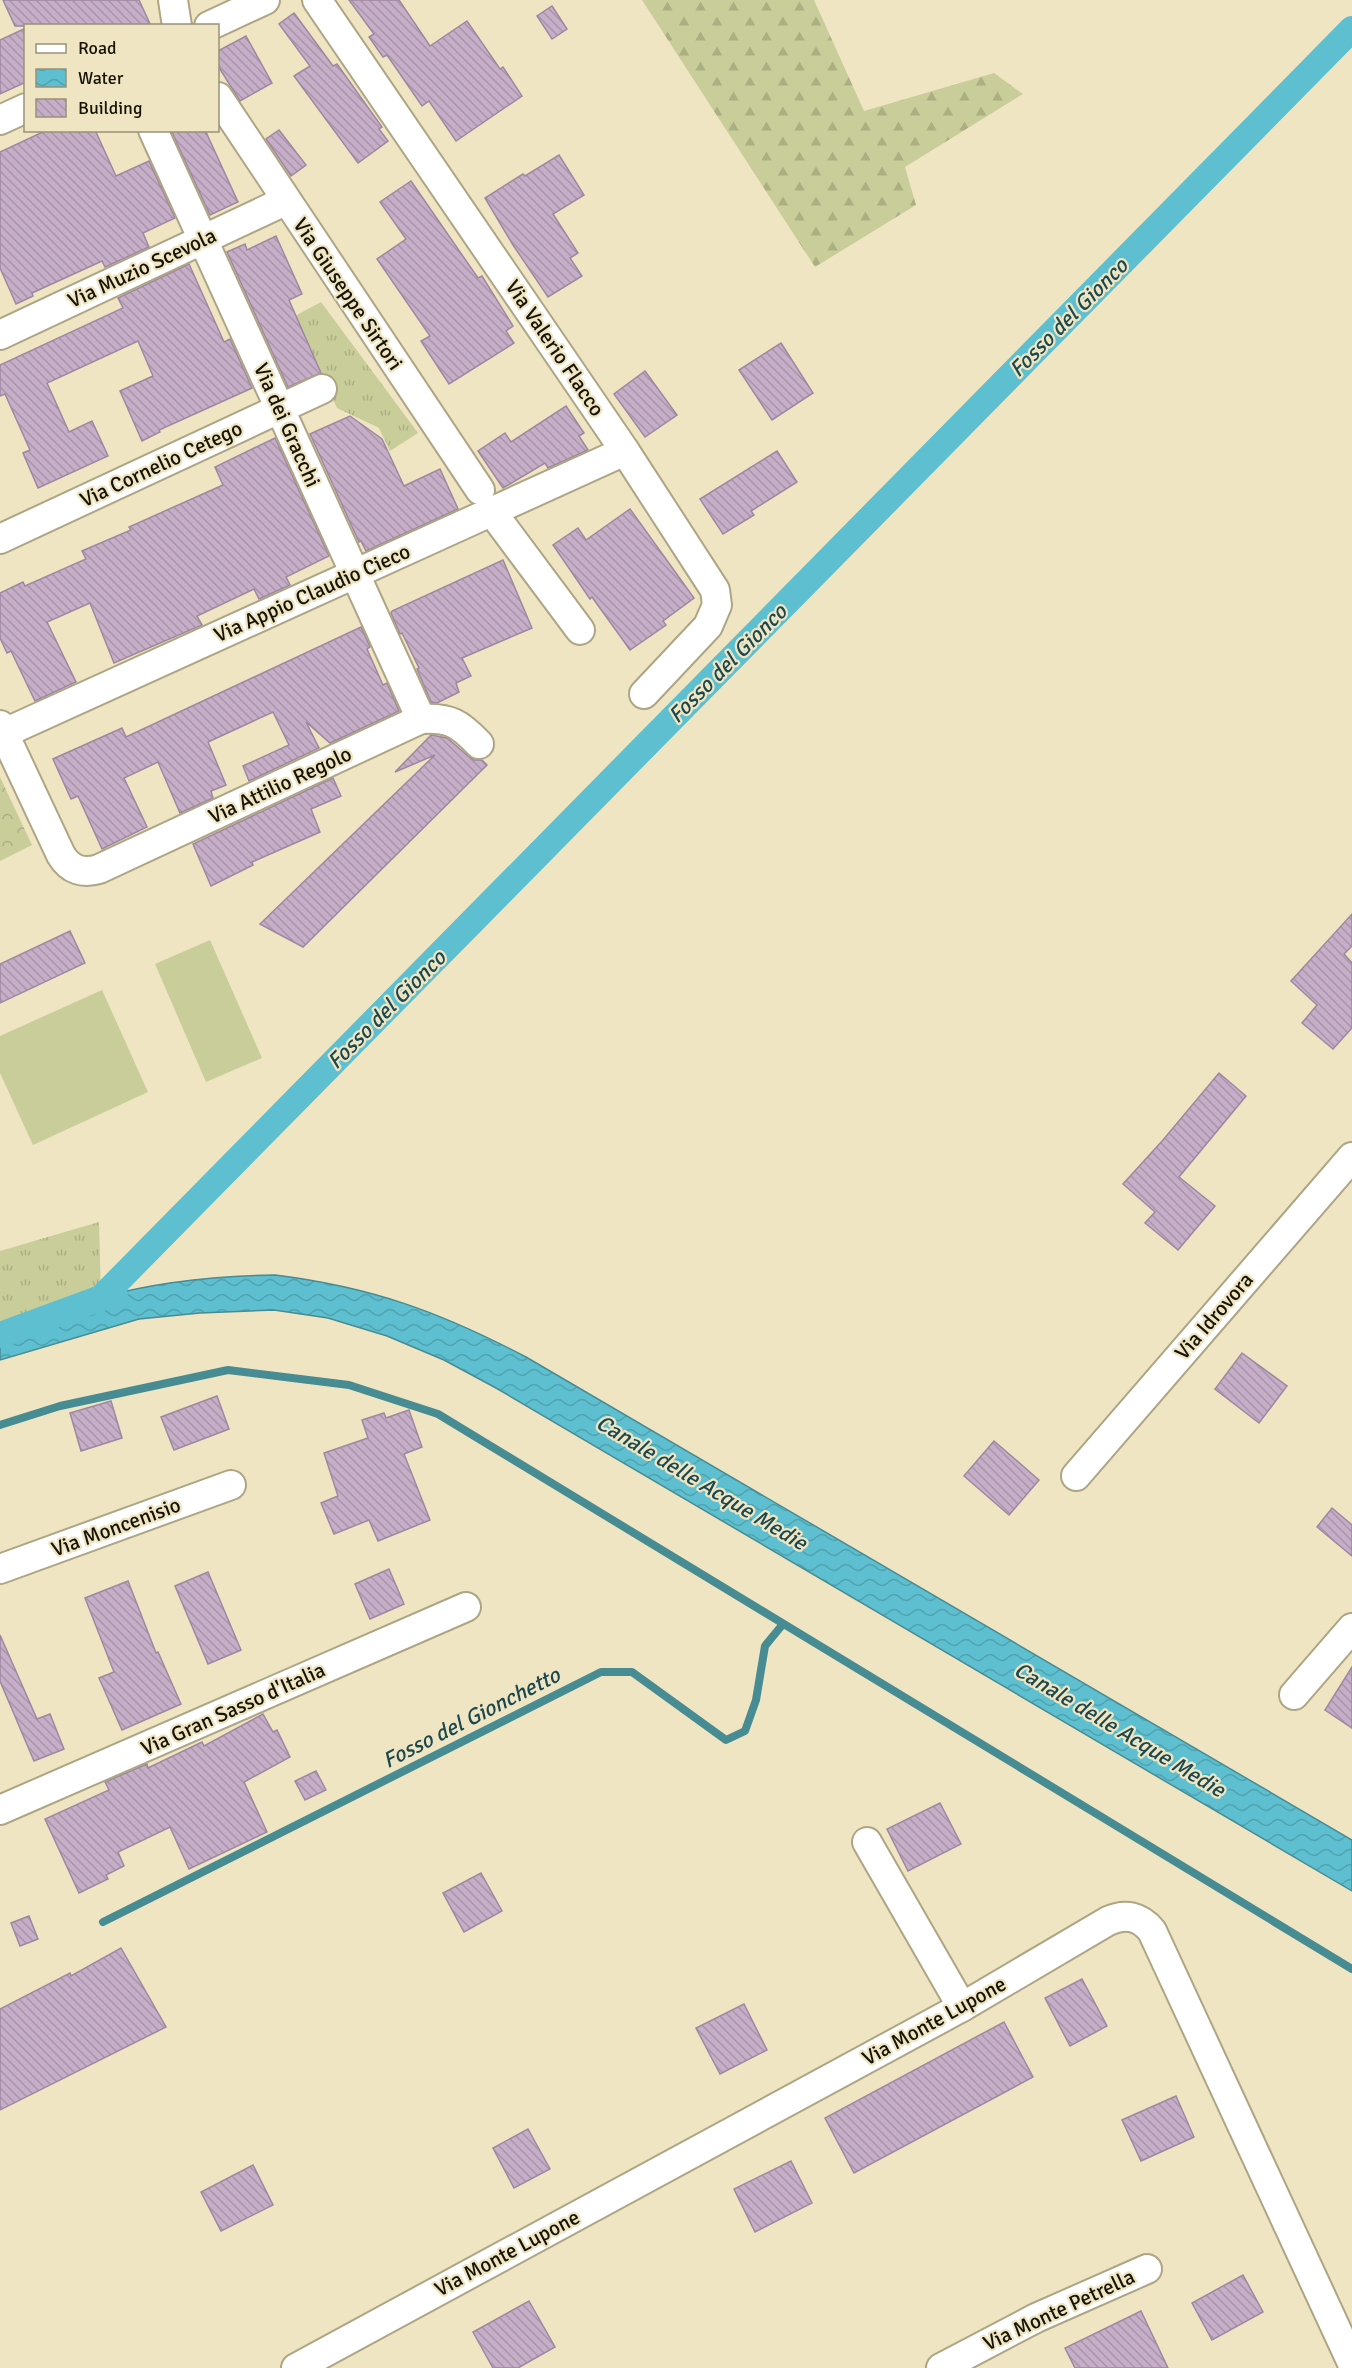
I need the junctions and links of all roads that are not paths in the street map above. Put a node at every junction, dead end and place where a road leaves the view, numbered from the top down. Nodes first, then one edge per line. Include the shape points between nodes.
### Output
1 (173, 0) edge
2 (265, 0) edge
3 (317, 0) edge
4 (177, 24) edge
5 (213, 24) edge
6 (219, 100) edge
7 (24, 109) edge
8 (0, 120) edge
9 (154, 132) edge
10 (285, 201) junction
11 (202, 240) junction
12 (0, 335) edge
13 (322, 389) dead end
14 (280, 409) junction
15 (625, 451) junction
16 (486, 501) junction
17 (0, 539) edge
18 (355, 574) junction
19 (580, 630) dead end
20 (644, 694) dead end
21 (421, 719) junction
22 (1, 731) edge
23 (479, 744) dead end
24 (1352, 1157) edge
25 (1076, 1476) dead end
26 (231, 1485) dead end
27 (0, 1569) edge
28 (466, 1607) dead end
29 (1352, 1628) edge
30 (1294, 1695) dead end
31 (0, 1810) edge
32 (867, 1842) dead end
33 (962, 2007) junction
34 (1147, 2269) dead end
35 (1352, 2363) edge
36 (296, 2368) edge
37 (941, 2368) edge

1 - 4 street
2 - 5 street
3 - 15 street, Via Valerio Flacco
6 - 10 street, Via Giuseppe Sirtori
7 - 8 street
9 - 11 street, Via dei Gracchi
10 - 11 street, Via Muzio Scevola
10 - 16 street, Via Giuseppe Sirtori
11 - 12 street, Via Muzio Scevola
11 - 14 street, Via dei Gracchi
13 - 14 street, Via Cornelio Cetego
14 - 17 street, Via Cornelio Cetego
14 - 18 street, Via dei Gracchi
15 - 16 street, Via Appio Claudio Cieco
15 - 20 street, Via Valerio Flacco via 717,597 708,626
16 - 18 street, Via Appio Claudio Cieco
16 - 19 street, Via Giuseppe Sirtori
18 - 21 street, Via dei Gracchi
18 - 22 street, Via Appio Claudio Cieco
21 - 22 street, Via Attilio Regolo via 92,871 76,870 61,855
21 - 23 street, Via Attilio Regolo via 451,721
24 - 25 street, Via Idrovora
26 - 27 street, Via Moncenisio
28 - 31 street, Via Gran Sasso d'Italia
29 - 30 street
32 - 33 street
33 - 35 street, Via Monte Lupone via 1108,1921 1128,1916 1147,1925
33 - 36 street, Via Monte Lupone
34 - 37 street, Via Monte Petrella via 1036,2318

